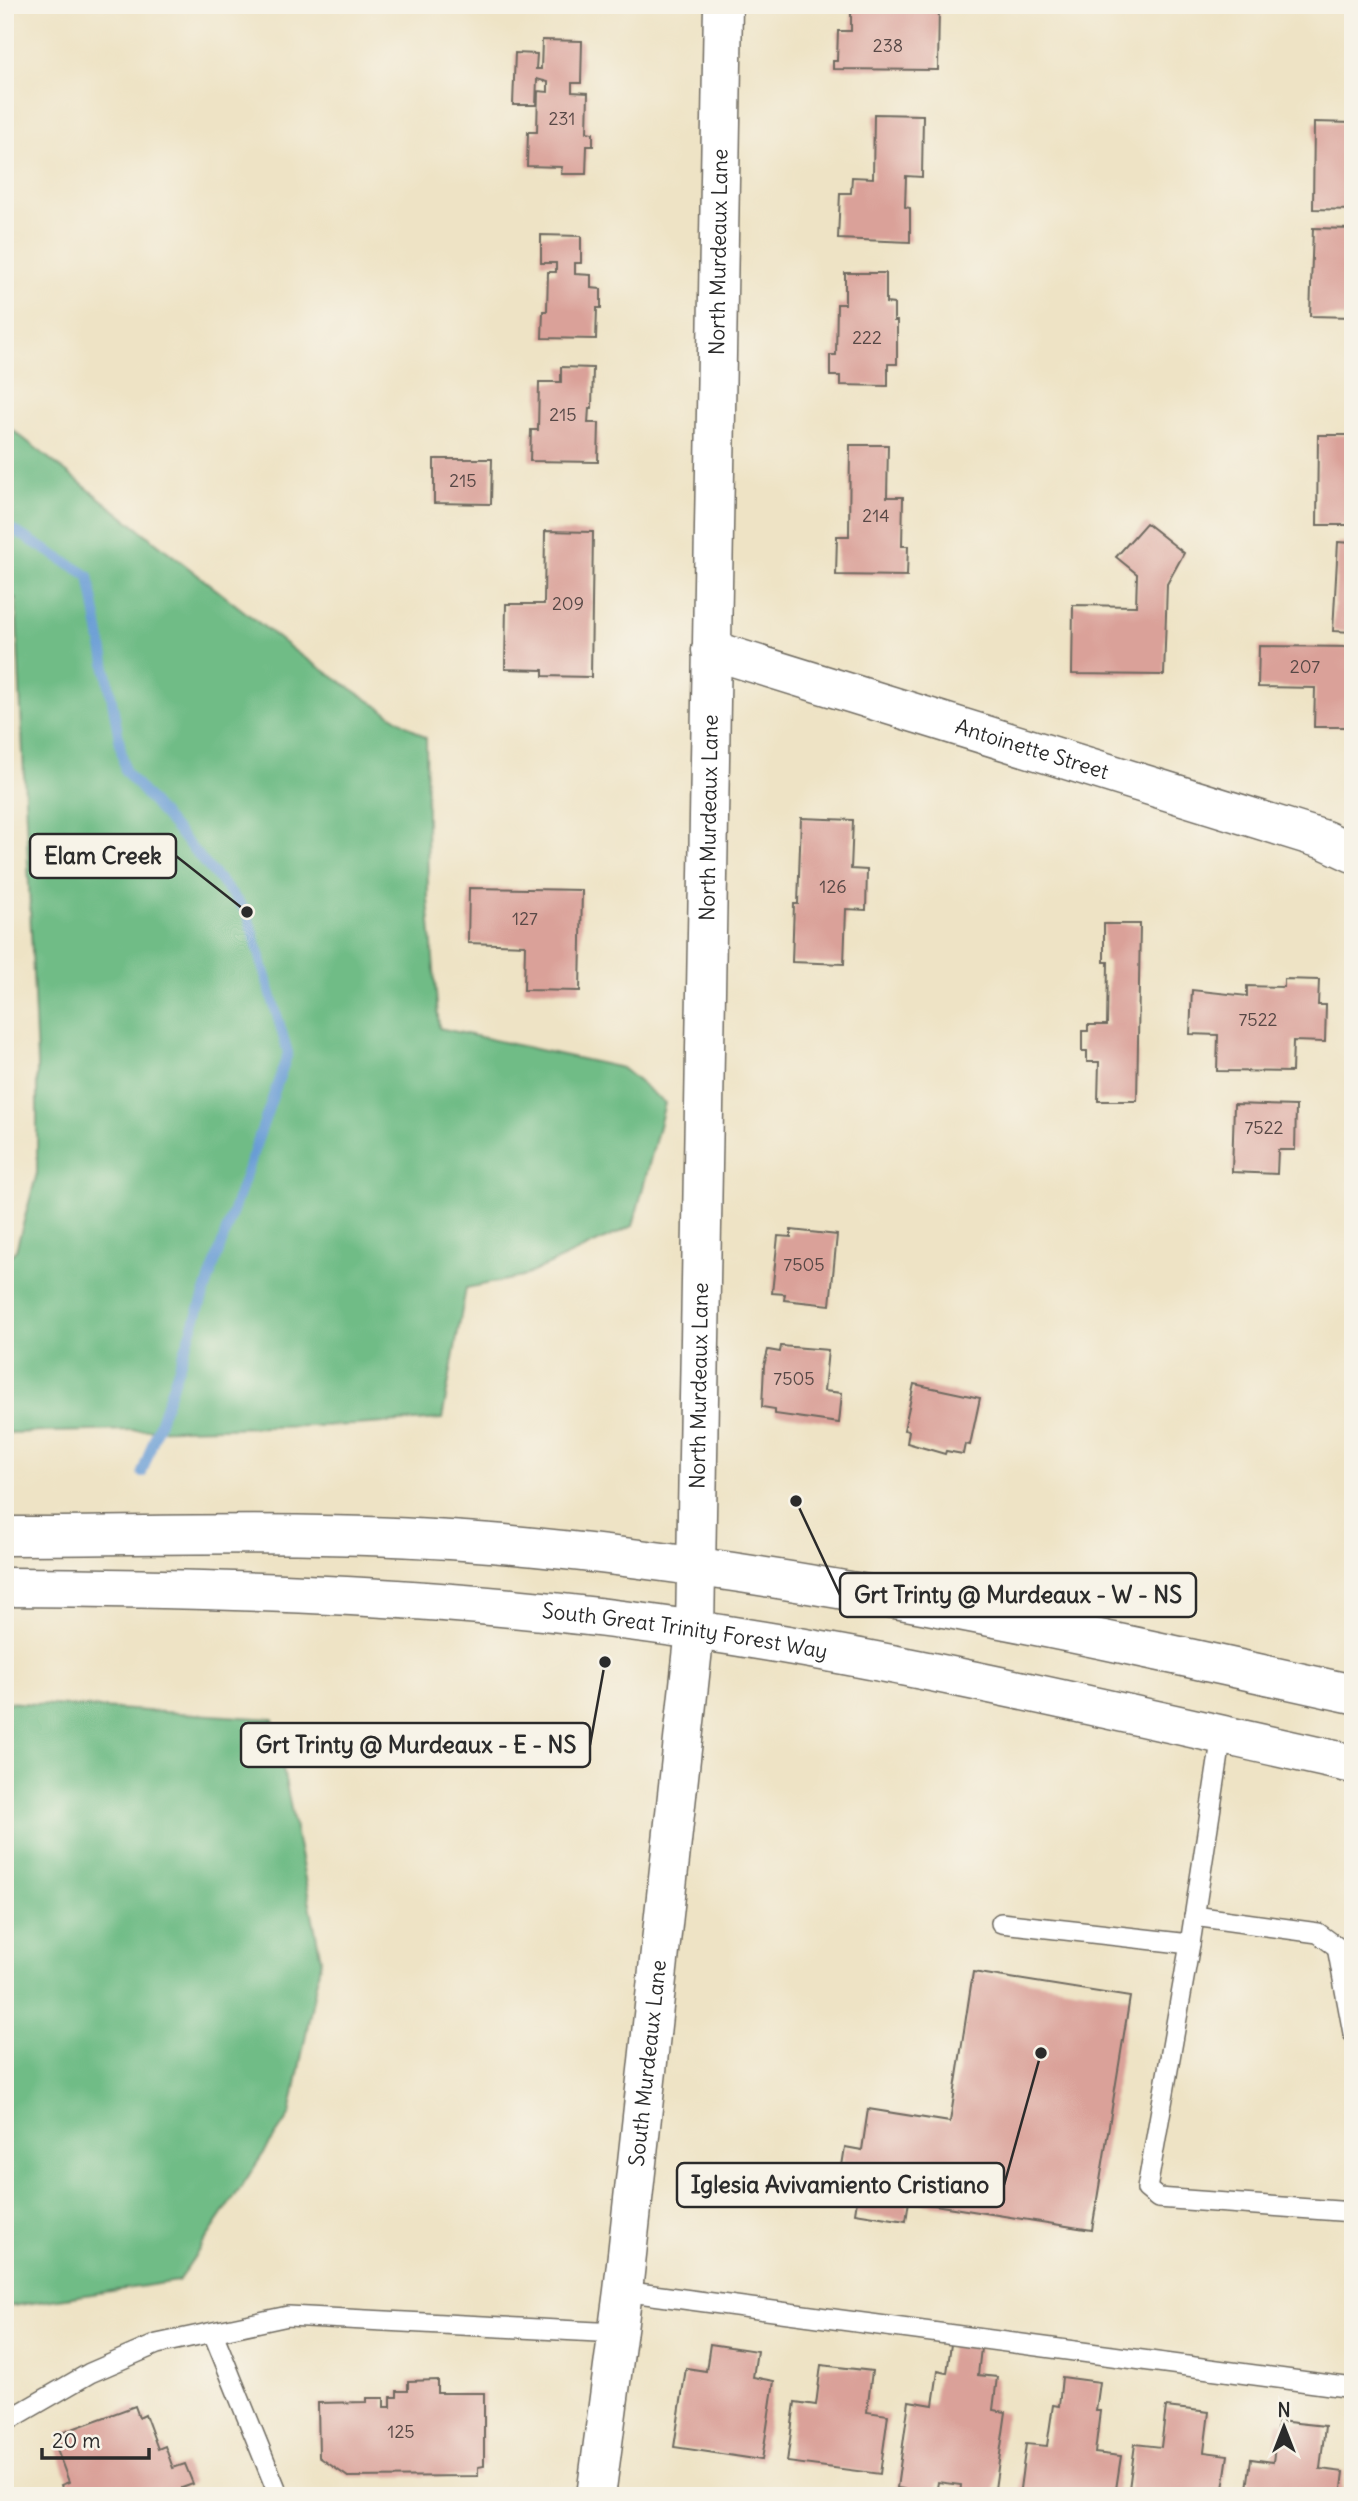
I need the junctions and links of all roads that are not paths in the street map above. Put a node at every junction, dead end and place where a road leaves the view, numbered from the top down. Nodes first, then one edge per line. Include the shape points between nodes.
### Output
1 (723, 5) edge
2 (711, 650) junction
3 (1353, 853) edge
4 (5, 1536) edge
5 (697, 1566) junction
6 (5, 1587) edge
7 (695, 1630) junction
8 (1353, 1694) edge
9 (1222, 1735) junction
10 (1353, 1764) edge
11 (1194, 1916) junction
12 (1000, 1923) dead end
13 (1190, 1944) junction
14 (1351, 2011) edge
15 (1353, 2033) edge
16 (1353, 2212) edge
17 (623, 2291) junction
18 (213, 2333) junction
19 (617, 2333) junction
20 (1353, 2388) edge
21 (5, 2422) edge
22 (279, 2496) edge
23 (596, 2496) edge

1 - 2 street, North Murdeaux Lane
2 - 3 street, Antoinette Street via 1325,839
2 - 5 street, North Murdeaux Lane
4 - 5 street via 375,1535
5 - 7 street, North Murdeaux Lane
5 - 8 street via 961,1611
6 - 7 street, South Great Trinity Forest Way via 283,1593 478,1606
7 - 9 street, South Great Trinity Forest Way via 929,1673
7 - 17 street, South Murdeaux Lane
9 - 10 street, South Great Trinity Forest Way
9 - 11 lane
11 - 13 lane
11 - 14 lane via 1318,1933 1337,1947
12 - 13 lane
13 - 16 lane via 1147,2189 1158,2198
14 - 15 lane
17 - 19 street, South Murdeaux Lane
17 - 20 lane
18 - 19 lane via 288,2316
18 - 21 lane via 157,2344 90,2373
18 - 22 lane
19 - 23 street, South Murdeaux Lane

